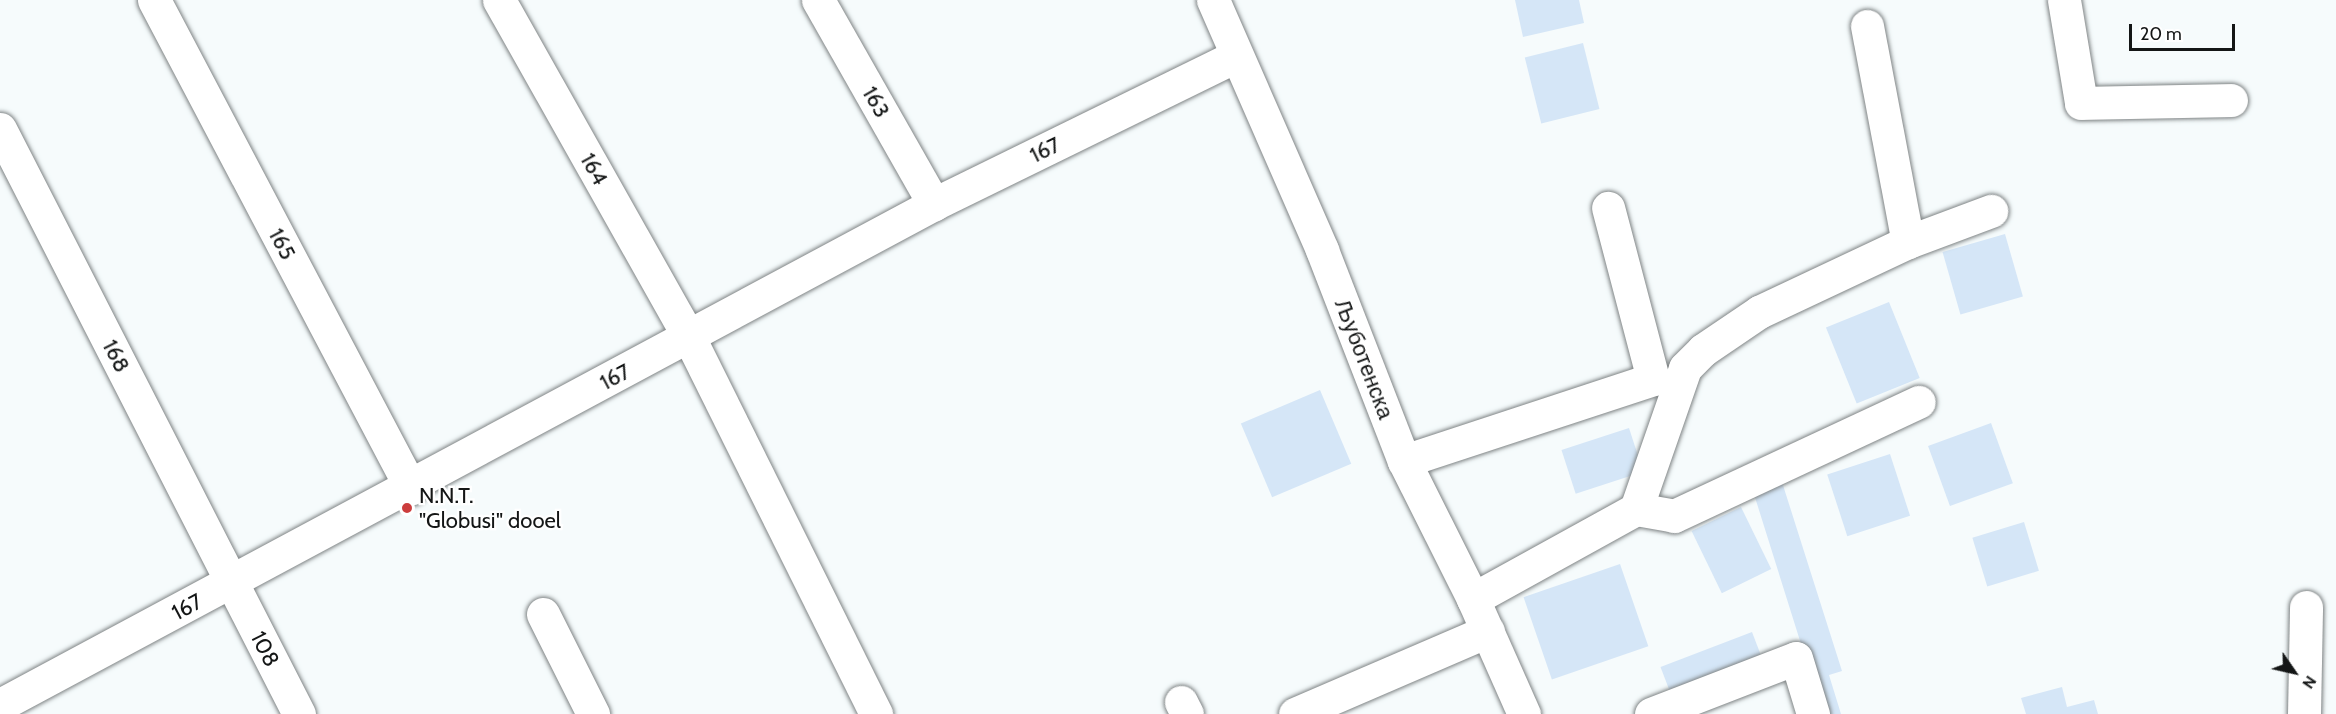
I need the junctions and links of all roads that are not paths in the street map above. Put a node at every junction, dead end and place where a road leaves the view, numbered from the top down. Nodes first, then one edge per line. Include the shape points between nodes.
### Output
1 (154, 0) edge
2 (499, 0) edge
3 (818, 0) edge
4 (1213, 0) edge
5 (2064, 0) edge
6 (1867, 26) dead end
7 (1234, 57) junction
8 (2231, 100) dead end
9 (0, 129) edge
10 (934, 204) junction
11 (1608, 208) dead end
12 (1991, 211) dead end
13 (1908, 242) junction
14 (689, 337) junction
15 (1919, 402) dead end
16 (1404, 461) junction
17 (411, 488) junction
18 (1636, 509) junction
19 (232, 584) junction
20 (1473, 599) junction
21 (2306, 607) dead end
22 (543, 614) dead end
23 (1488, 631) junction
24 (0, 705) edge
25 (299, 714) edge
26 (593, 714) edge
27 (876, 714) edge
28 (1295, 714) edge
29 (1524, 714) edge
30 (1651, 714) edge
31 (1813, 714) edge
32 (2304, 714) edge

1 - 17 street, 165
2 - 14 street, 164
3 - 10 street, 163
4 - 7 street, Љуботенска
5 - 8 street via 2081,103
6 - 13 street
7 - 10 street, 167
7 - 16 street, Љуботенска via 1322,250
9 - 19 street, 168
10 - 14 street, 167
11 - 16 street via 1653,379
12 - 13 street
13 - 18 street via 1759,312 1703,350 1685,368
14 - 17 street, 167
14 - 27 street, 164
15 - 18 street via 1674,516
16 - 20 street, Љуботенска
17 - 19 street, 167
18 - 20 street
19 - 24 street, 167
19 - 25 street, 108
20 - 23 street, Љуботенска
21 - 32 street
22 - 26 street
23 - 28 street
23 - 29 street, Љуботенска
30 - 31 street via 1796,658

